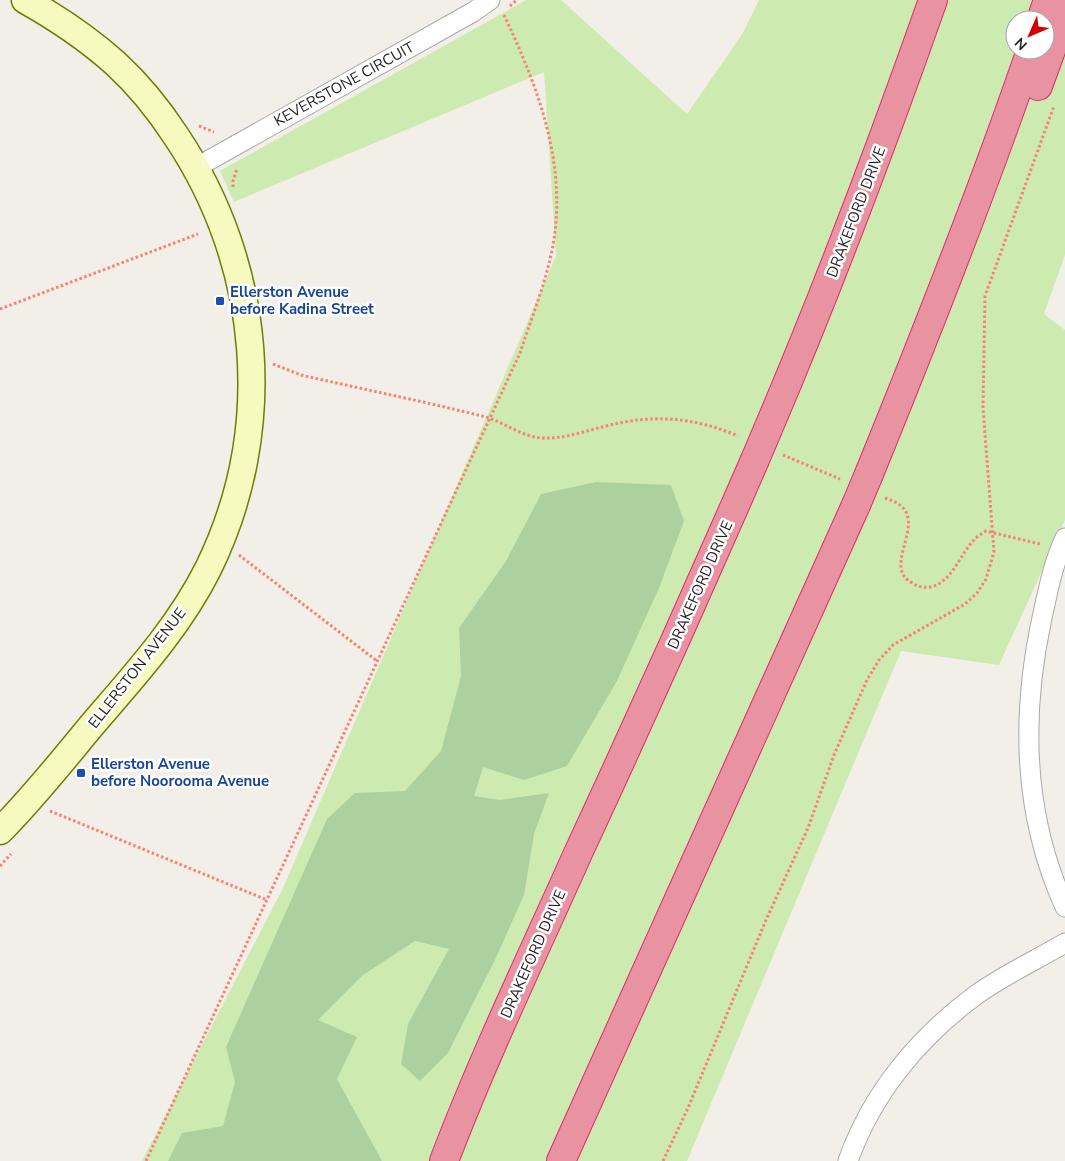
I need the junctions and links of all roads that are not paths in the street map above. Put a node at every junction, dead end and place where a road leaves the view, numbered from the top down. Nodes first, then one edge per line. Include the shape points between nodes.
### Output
1 (25, 0) edge
2 (933, 0) edge
3 (495, 5) edge
4 (1065, 12) edge
5 (1028, 60) edge
6 (1002, 135) junction
7 (197, 167) junction
8 (1062, 544) edge
9 (0, 831) edge
10 (1065, 907) edge
11 (1065, 943) edge
12 (444, 1161) edge
13 (561, 1161) edge
14 (848, 1161) edge

1 - 7 street, ELLERSTON AVENUE via 65,23 116,64 160,113
2 - 12 highway, DRAKEFORD DRIVE, bridge via 881,150 768,430 680,632 525,970
3 - 7 street, KEVERSTONE CIRCUIT via 472,12
4 - 6 highway via 1033,99
5 - 6 highway
6 - 13 highway, bridge via 932,320 856,505
7 - 9 street, ELLERSTON AVENUE via 233,252 245,296 251,343 251,417 238,490 208,569 187,606 163,640
8 - 10 street via 1047,592 1033,659 1027,725 1036,821 1053,880
11 - 14 street via 977,995 934,1030 881,1094

